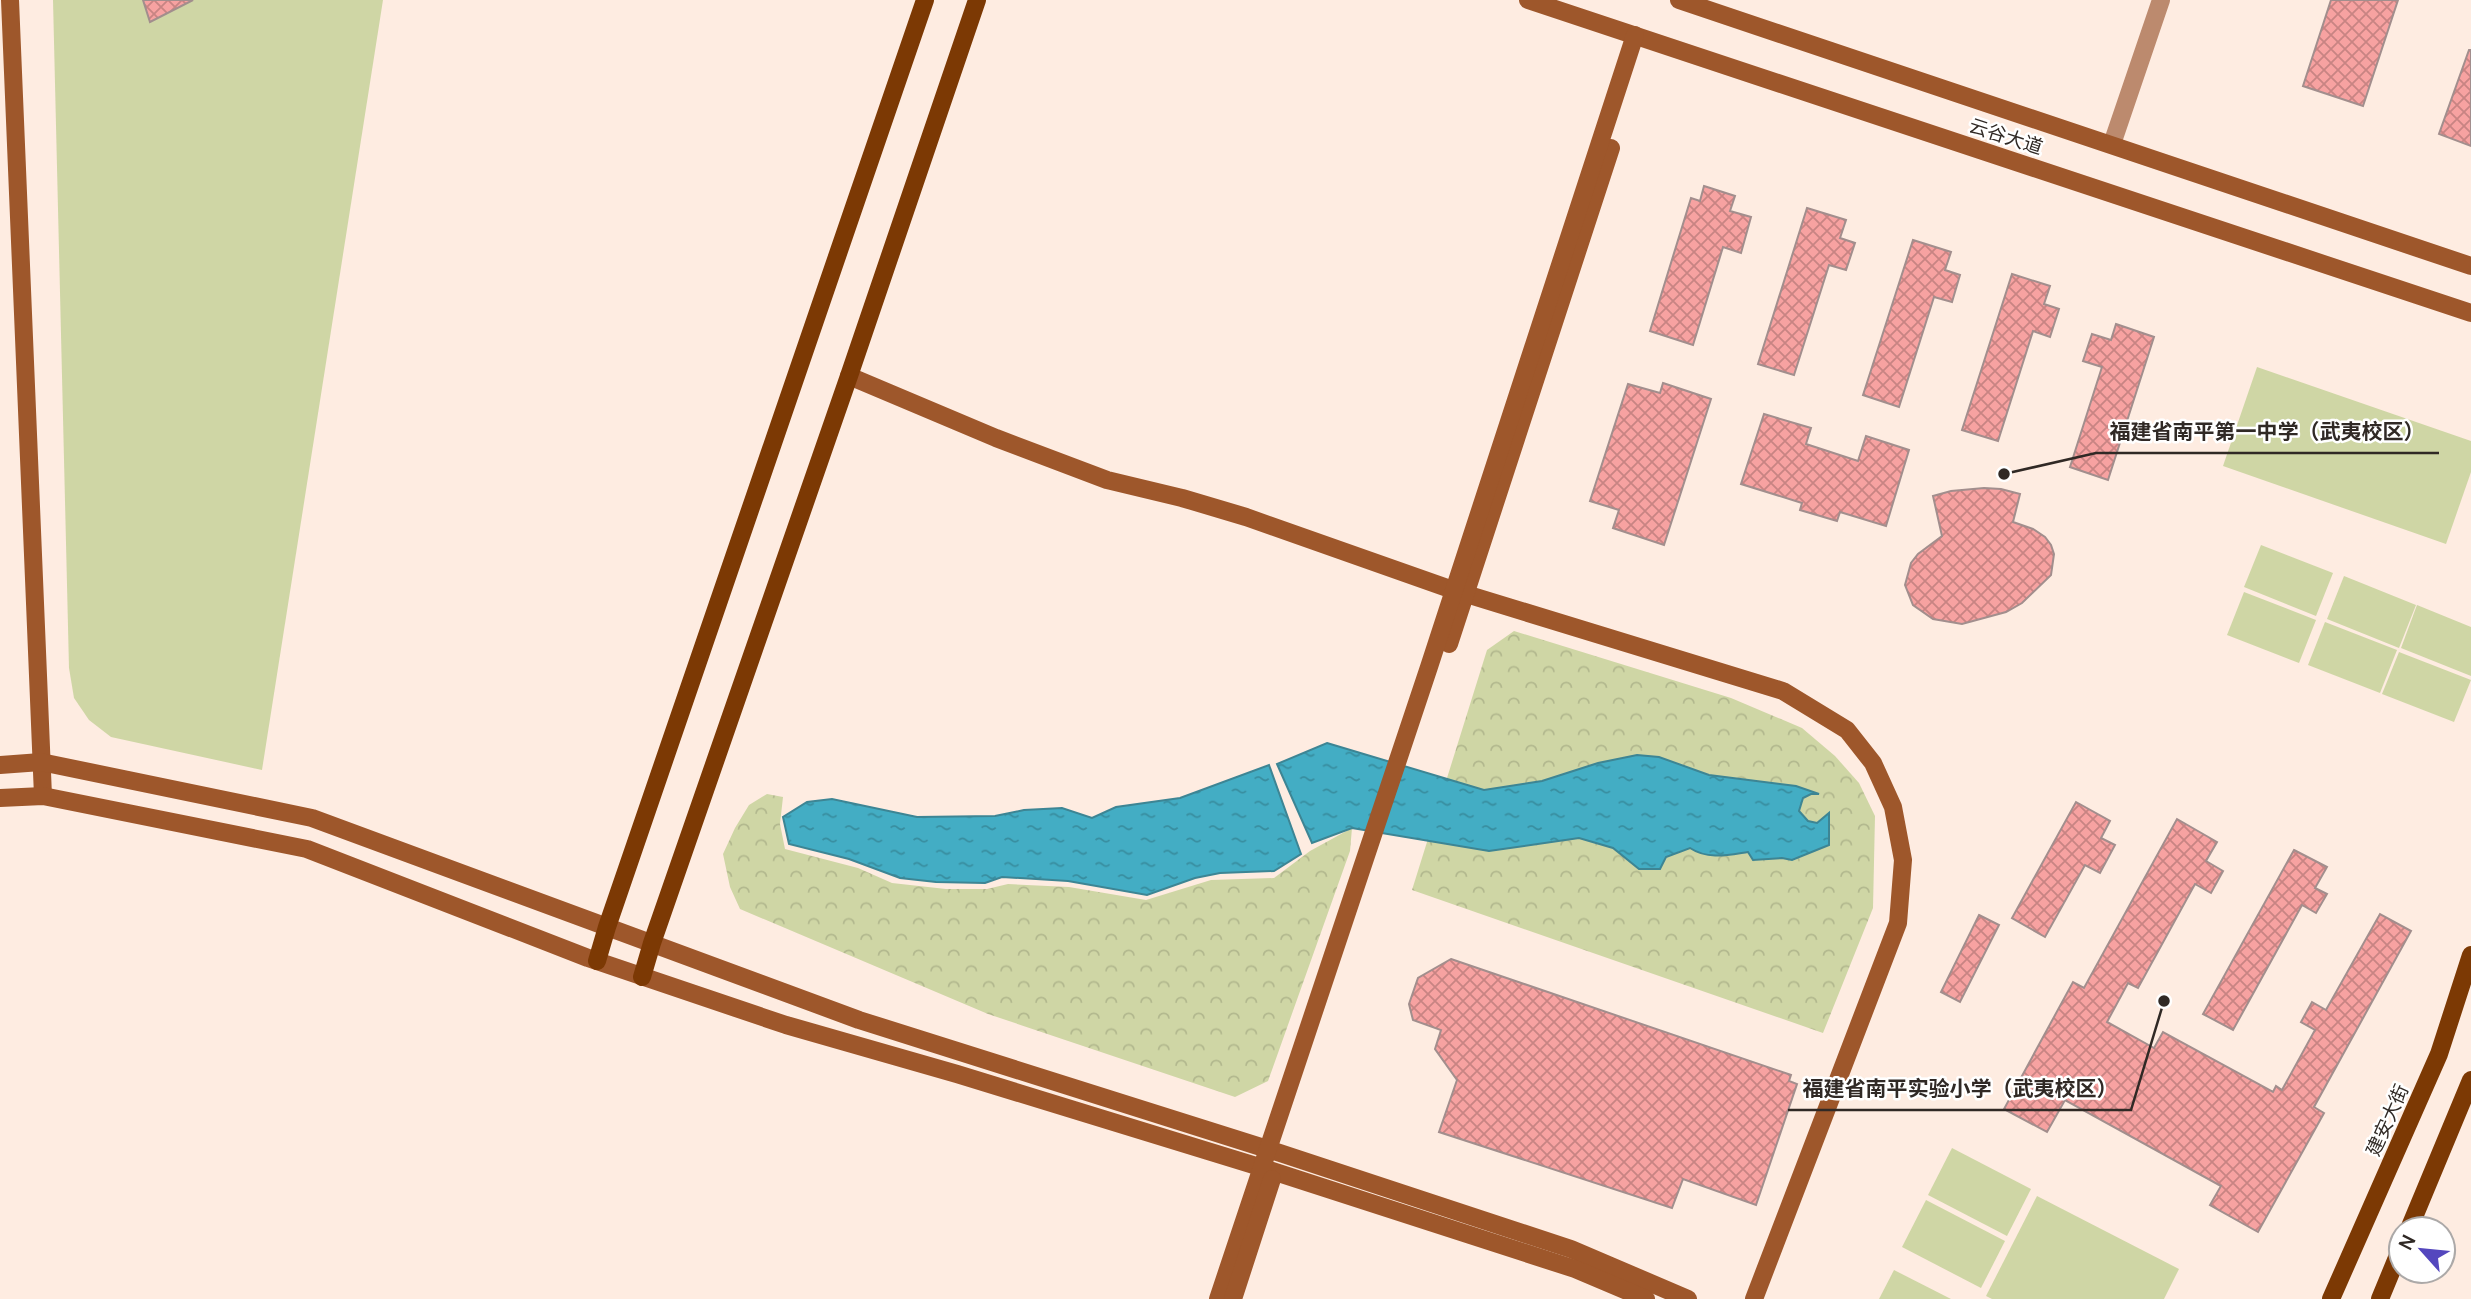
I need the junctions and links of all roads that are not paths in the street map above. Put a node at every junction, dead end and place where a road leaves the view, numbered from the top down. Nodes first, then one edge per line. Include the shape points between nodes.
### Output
1 (10, 0) edge
2 (925, 0) edge
3 (977, 0) edge
4 (1528, 0) edge
5 (1679, 0) edge
6 (2161, 0) edge
7 (1641, 37) junction
8 (2112, 144) junction
9 (2471, 266) edge
10 (2471, 313) edge
11 (849, 376) junction
12 (1460, 591) junction
13 (41, 762) junction
14 (0, 765) edge
15 (43, 796) junction
16 (0, 799) edge
17 (607, 926) junction
18 (652, 943) junction
19 (2471, 955) edge
20 (597, 961) junction
21 (642, 977) junction
22 (2471, 1080) edge
23 (1275, 1152) junction
24 (1269, 1170) junction
25 (2415, 1215) edge
26 (2387, 1282) edge
27 (1218, 1299) edge
28 (1233, 1299) edge
29 (1646, 1299) edge
30 (1688, 1299) edge
31 (1754, 1299) edge
32 (2331, 1299) edge
33 (2380, 1299) edge

1 - 13 main road
2 - 17 main road
3 - 11 main road
4 - 7 main road, 云谷大道
5 - 8 main road, 云谷大道
6 - 8 street
7 - 10 main road, 云谷大道
7 - 12 main road
8 - 9 main road, 云谷大道
11 - 12 main road via 1107,480 1246,517
11 - 18 main road
12 - 23 main road
12 - 31 main road via 1783,691 1847,730 1873,763 1893,807 1903,860 1898,923
13 - 14 main road
13 - 15 main road
13 - 17 main road via 312,818
15 - 16 main road
15 - 20 main road via 307,849
17 - 18 main road
17 - 20 main road
18 - 21 main road
18 - 23 main road via 859,1020
19 - 32 main road, 建安大街 via 2439,1054
20 - 21 main road
21 - 24 main road via 786,1025
22 - 25 main road
23 - 24 main road
23 - 30 main road via 1571,1249
24 - 27 main road
24 - 28 main road
24 - 29 main road via 1574,1269
26 - 33 main road

